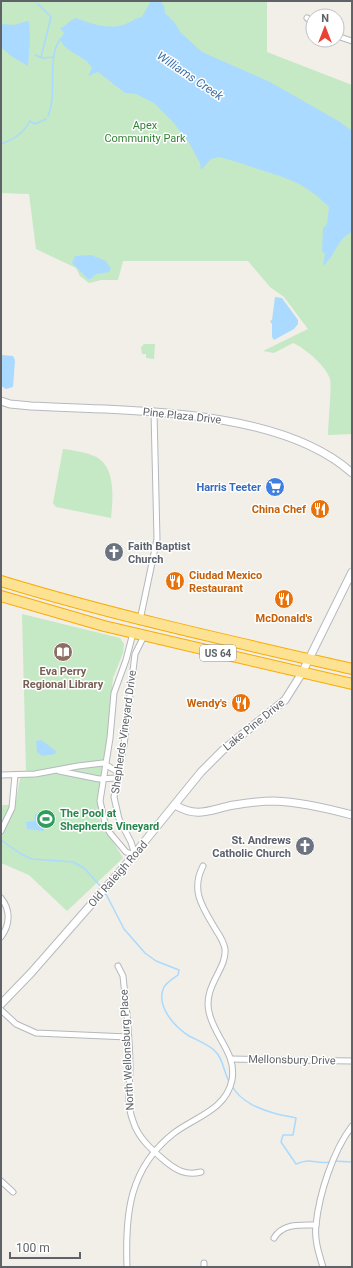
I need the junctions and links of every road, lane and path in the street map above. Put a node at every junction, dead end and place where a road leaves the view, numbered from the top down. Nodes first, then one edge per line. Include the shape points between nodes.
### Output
1 (1, 401) edge
2 (154, 412) junction
3 (352, 473) edge
4 (352, 572) edge
5 (1, 580) edge
6 (1, 596) edge
7 (63, 614) junction
8 (140, 620) junction
9 (133, 633) junction
10 (196, 633) junction
11 (149, 637) junction
12 (309, 659) junction
13 (352, 669) edge
14 (302, 673) junction
15 (352, 684) edge
16 (106, 765) junction
17 (58, 771) junction
18 (118, 772) junction
19 (1, 775) edge
20 (15, 776) junction
21 (117, 778) junction
22 (103, 780) junction
23 (176, 805) junction
24 (352, 815) edge
25 (1, 831) edge
26 (135, 855) junction
27 (203, 866) dead end
28 (1, 898) edge
29 (1, 937) edge
30 (118, 966) dead end
31 (1, 1004) edge
32 (1, 1010) edge
33 (128, 1037) junction
34 (231, 1059) junction
35 (352, 1061) edge
36 (352, 1126) edge
37 (154, 1152) junction
38 (201, 1172) dead end
39 (1, 1181) edge
40 (13, 1192) dead end
41 (316, 1225) junction
42 (274, 1238) dead end
43 (127, 1267) edge
44 (323, 1267) edge

1 - 2 main road, Pine Plaza Drive via 31,406
2 - 3 main road, Pine Plaza Drive via 225,420 282,435 326,454
2 - 8 street via 157,540
4 - 12 main road, Lake Pine Drive
5 - 8 highway, US 64
6 - 7 highway, US 64
7 - 8 highway via 130,626
7 - 9 highway, US 64
8 - 10 highway, US 64
9 - 10 highway via 140,627 189,635
9 - 11 highway, US 64
9 - 16 street, Shepherds Vineyard Drive via 114,693
10 - 12 highway, US 64
11 - 14 highway, US 64
11 - 18 street, Shepherds Vineyard Drive via 144,638 135,654
12 - 13 highway, US 64
12 - 14 main road, Lake Pine Drive
14 - 15 highway, US 64
14 - 23 main road, Lake Pine Drive via 285,700 223,750 201,772
16 - 17 street via 102,763
16 - 18 street
16 - 22 street, Shepherds Vineyard Drive
17 - 20 street
17 - 22 street
18 - 21 street, Shepherds Vineyard Drive
19 - 20 street
20 - 25 street via 12,808
21 - 22 street
21 - 26 street, Shepherds Vineyard Drive via 115,804
22 - 26 street, Shepherds Vineyard Drive via 100,801 107,829 126,852
23 - 24 main road via 185,811 205,813 244,803 298,802
23 - 26 main road, Old Raleigh Road
26 - 31 main road, Old Raleigh Road via 31,974
27 - 34 street via 197,882 199,896 203,908 223,941 225,951 208,996 209,1012
28 - 29 street via 6,904 8,915 7,925
30 - 33 street, North Wellonsburg Place via 123,976
32 - 33 street via 16,1024 36,1033
33 - 37 street, North Wellonsburg Place via 129,1107 139,1135
34 - 35 street, Mellonsbury Drive
34 - 37 street via 232,1081 221,1102 210,1112 174,1134
36 - 41 street via 333,1163
37 - 38 street, North Wellonsburg Place via 182,1172
37 - 43 street via 137,1180 129,1203
39 - 40 street
41 - 42 street via 284,1228 278,1231
41 - 44 street

